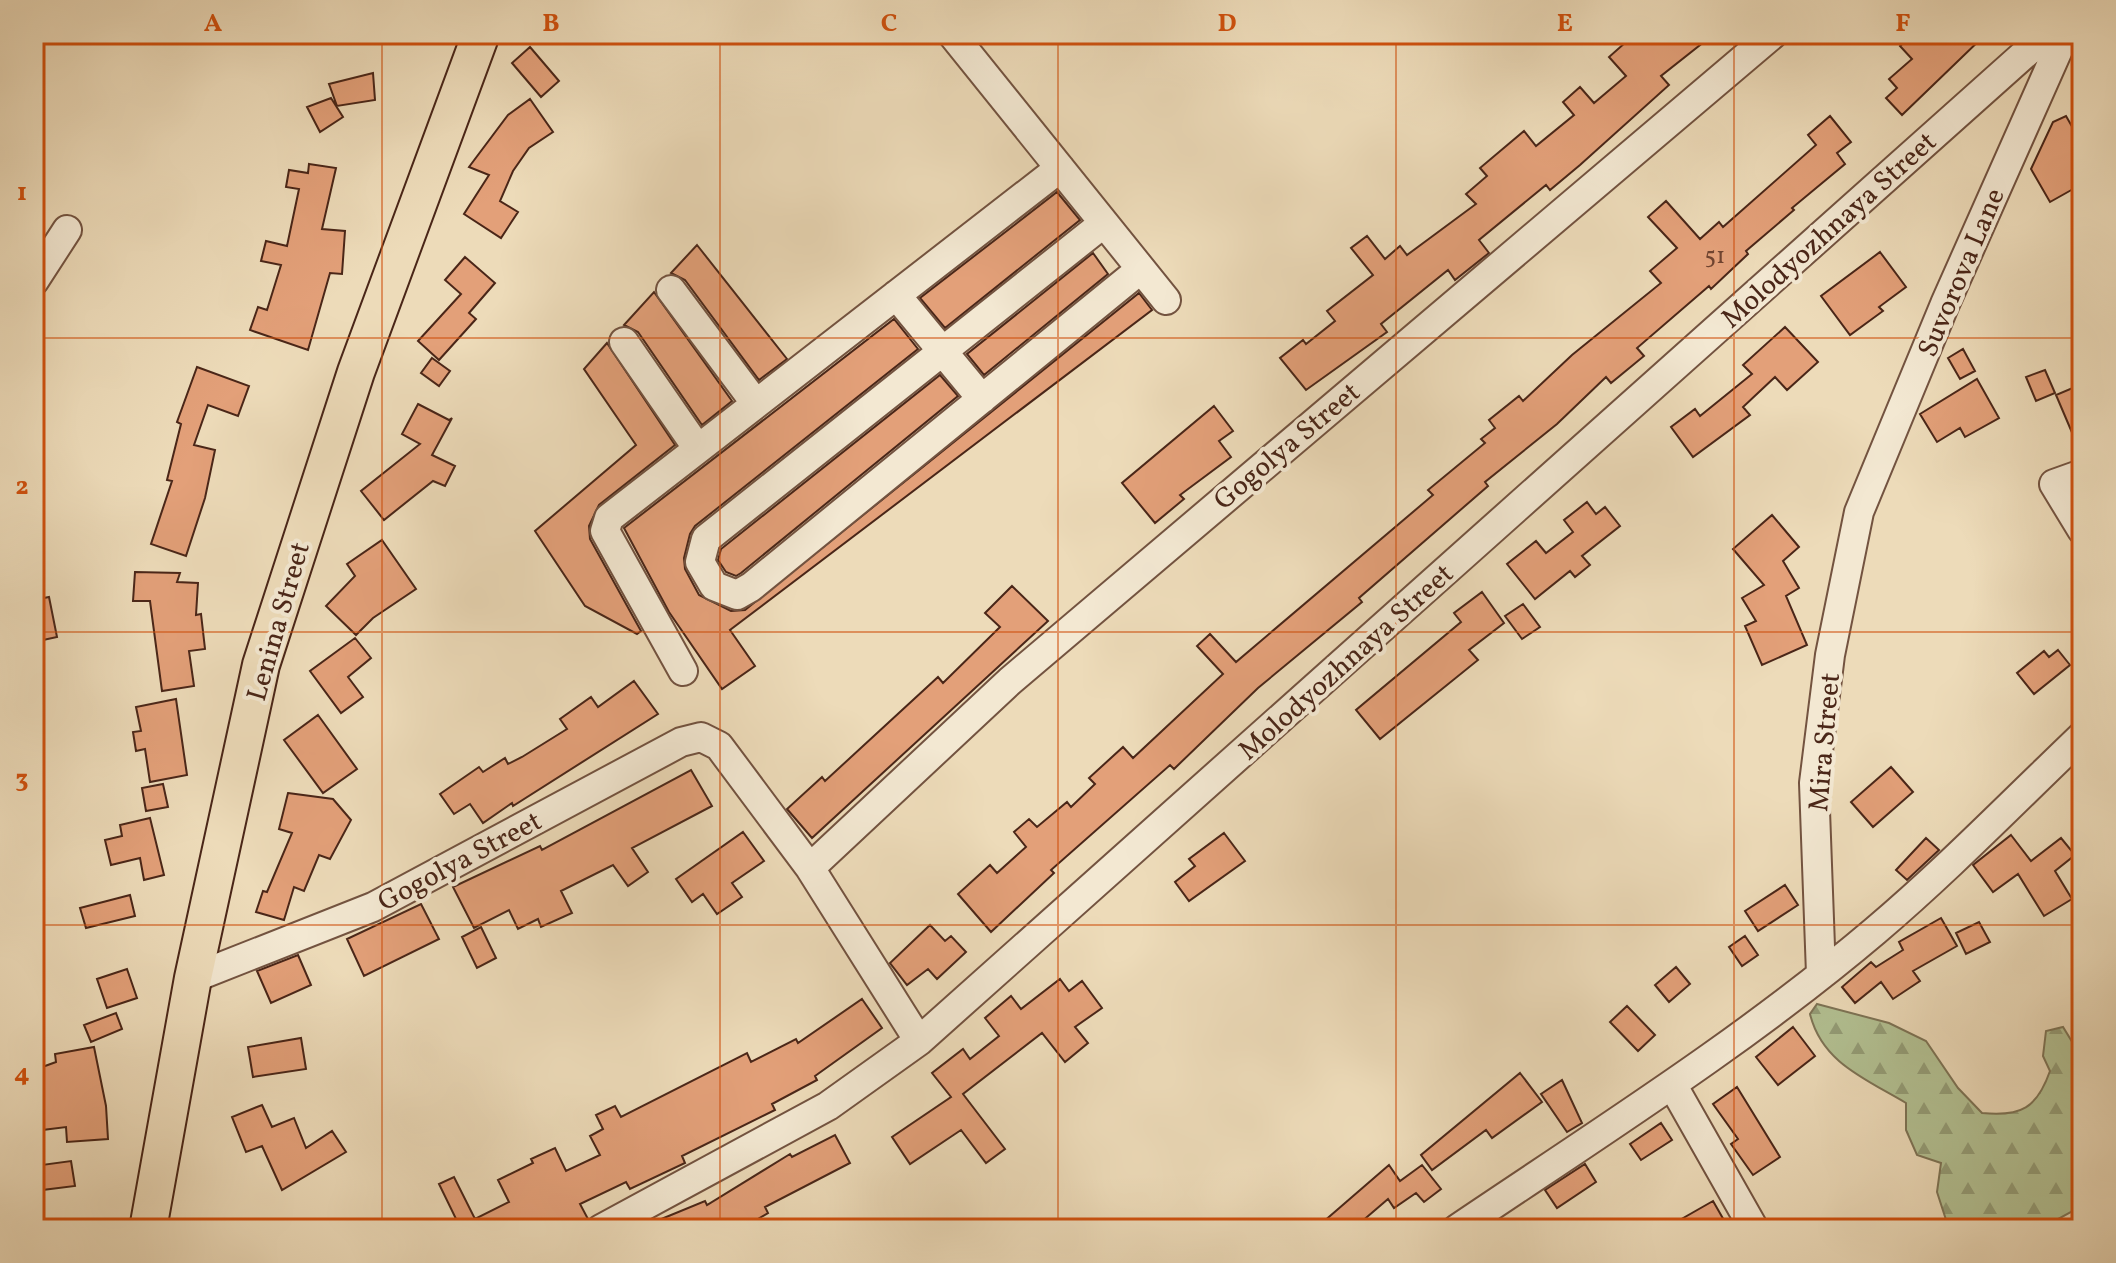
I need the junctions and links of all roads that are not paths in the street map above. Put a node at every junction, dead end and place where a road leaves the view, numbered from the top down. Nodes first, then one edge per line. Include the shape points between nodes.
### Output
1 (481, 34) edge
2 (952, 34) edge
3 (1773, 34) edge
4 (2047, 34) edge
5 (2065, 34) edge
6 (1060, 168) junction
7 (1104, 223) junction
8 (67, 230) dead end
9 (1141, 269) junction
10 (34, 281) edge
11 (671, 290) dead end
12 (896, 295) junction
13 (1166, 300) dead end
14 (624, 342) dead end
15 (942, 351) junction
16 (982, 399) junction
17 (756, 404) junction
18 (698, 449) junction
19 (2082, 474) edge
20 (1859, 512) joint
21 (2082, 530) edge
22 (683, 671) dead end
23 (2082, 736) edge
24 (810, 868) junction
25 (1821, 974) junction
26 (193, 978) junction
27 (919, 1041) junction
28 (1673, 1086) junction
29 (148, 1229) edge
30 (601, 1229) edge
31 (1457, 1229) edge
32 (1754, 1229) edge

1 - 26 main road, Lenina Street via 356,372 261,665
2 - 6 street
3 - 24 street, Gogolya Street via 1010,681
4 - 27 street, Molodyozhnaya Street
5 - 20 street, Suvorova Lane
6 - 7 street
6 - 12 street
7 - 9 street
7 - 15 street
8 - 10 street
9 - 13 street
9 - 16 street
11 - 17 street
12 - 15 street
12 - 17 street
14 - 18 street
15 - 16 street
15 - 16 street via 706,539 700,562 714,586 737,595 751,587
17 - 18 street
18 - 22 street via 609,518 605,531
19 - 21 street via 2054,484
20 - 25 street, Mira Street via 1830,655 1814,783
23 - 25 street via 1877,930
24 - 26 street, Gogolya Street via 719,746 701,737 681,742 373,907
24 - 27 street
25 - 28 street
26 - 29 main road, Lenina Street
27 - 30 street, Molodyozhnaya Street via 828,1106
28 - 31 street
28 - 32 street

